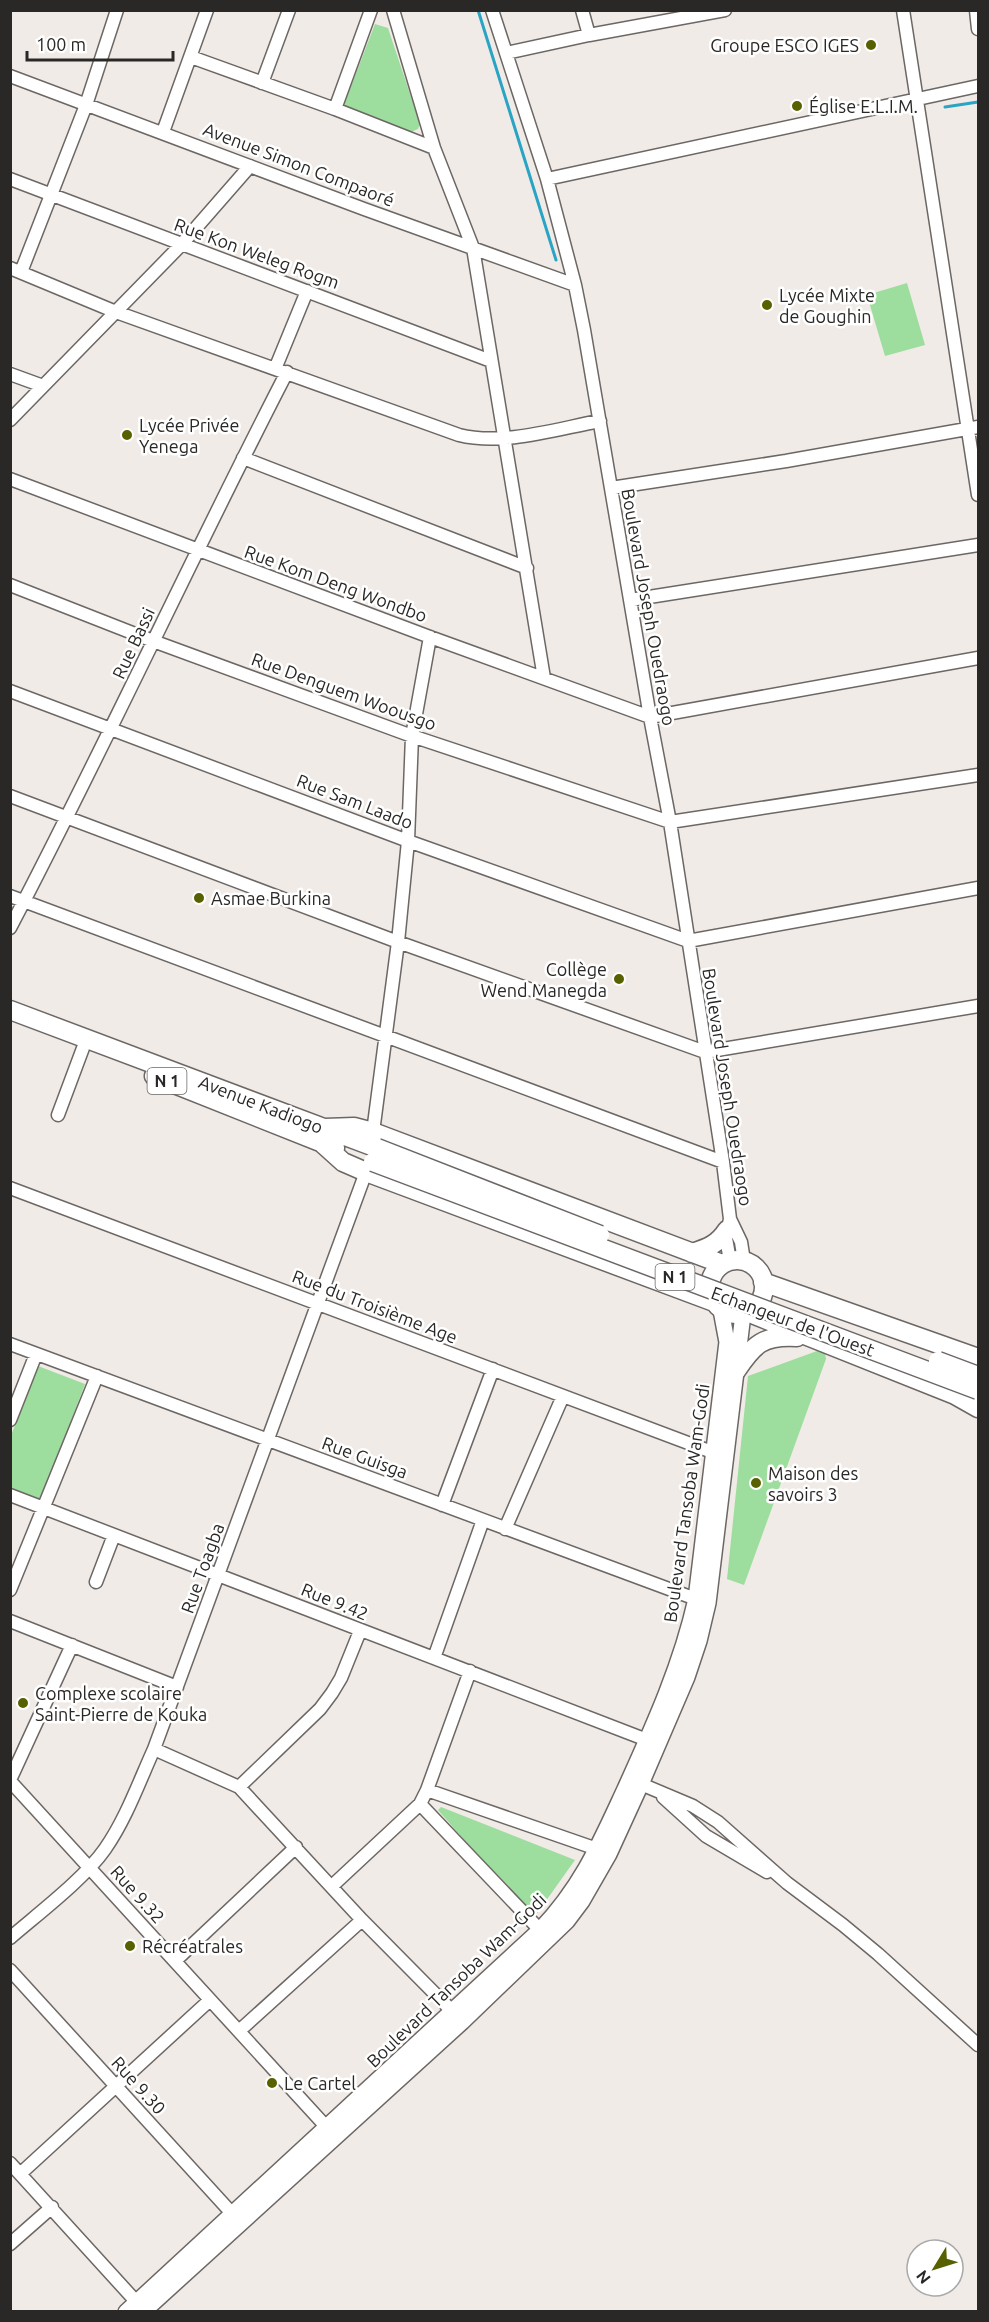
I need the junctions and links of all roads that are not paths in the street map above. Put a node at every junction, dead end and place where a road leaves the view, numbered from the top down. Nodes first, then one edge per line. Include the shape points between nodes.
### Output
1 (207, 10) edge
2 (289, 10) edge
3 (371, 10) edge
4 (393, 10) edge
5 (492, 10) edge
6 (582, 10) edge
7 (725, 10) edge
8 (903, 10) edge
9 (976, 10) edge
10 (114, 12) edge
11 (978, 29) edge
12 (589, 34) junction
13 (506, 53) junction
14 (191, 57) junction
15 (10, 76) edge
16 (262, 83) junction
17 (978, 87) edge
18 (917, 100) junction
19 (86, 105) junction
20 (334, 109) junction
21 (163, 132) junction
22 (434, 148) junction
23 (250, 166) junction
24 (10, 179) edge
25 (547, 179) junction
26 (50, 194) junction
27 (181, 244) junction
28 (473, 248) junction
29 (16, 270) edge
30 (574, 285) junction
31 (308, 291) junction
32 (116, 312) junction
33 (491, 361) junction
34 (281, 371) junction
35 (10, 374) edge
36 (43, 386) junction
37 (10, 420) edge
38 (600, 421) junction
39 (973, 428) edge
40 (504, 439) junction
41 (243, 458) junction
42 (10, 480) edge
43 (610, 488) junction
44 (978, 495) edge
45 (978, 544) edge
46 (196, 550) junction
47 (527, 568) junction
48 (10, 585) edge
49 (630, 600) junction
50 (430, 637) junction
51 (153, 641) junction
52 (978, 658) edge
53 (544, 678) junction
54 (10, 691) edge
55 (650, 717) junction
56 (112, 729) junction
57 (412, 736) junction
58 (978, 775) edge
59 (10, 796) edge
60 (67, 818) junction
61 (670, 822) junction
62 (408, 841) junction
63 (978, 888) edge
64 (10, 896) edge
65 (25, 901) junction
66 (10, 928) edge
67 (688, 941) junction
68 (398, 942) junction
69 (978, 1006) edge
70 (10, 1010) edge
71 (10, 1018) edge
72 (386, 1036) junction
73 (83, 1048) junction
74 (705, 1052) junction
75 (58, 1115) dead end
76 (324, 1136) junction
77 (372, 1154) junction
78 (723, 1162) junction
79 (10, 1188) edge
80 (728, 1224) junction
81 (692, 1253) junction
82 (732, 1262) junction
83 (763, 1282) junction
84 (318, 1304) junction
85 (718, 1306) junction
86 (745, 1313) junction
87 (810, 1337) junction
88 (10, 1344) edge
89 (36, 1354) junction
90 (978, 1358) edge
91 (493, 1370) junction
92 (736, 1371) junction
93 (97, 1376) junction
94 (978, 1376) edge
95 (978, 1390) edge
96 (563, 1396) junction
97 (978, 1408) edge
98 (10, 1420) edge
99 (268, 1440) junction
100 (720, 1455) junction
101 (10, 1495) edge
102 (442, 1505) junction
103 (45, 1508) junction
104 (483, 1520) junction
105 (505, 1528) junction
106 (114, 1535) junction
107 (218, 1575) junction
108 (96, 1582) dead end
109 (10, 1590) edge
110 (702, 1601) junction
111 (10, 1621) edge
112 (360, 1631) junction
113 (72, 1645) junction
114 (434, 1658) junction
115 (470, 1671) junction
116 (177, 1687) junction
117 (647, 1740) junction
118 (154, 1749) junction
119 (10, 1780) edge
120 (641, 1784) junction
121 (239, 1786) junction
122 (428, 1790) junction
123 (658, 1792) junction
124 (420, 1804) junction
125 (296, 1847) junction
126 (597, 1849) junction
127 (89, 1867) junction
128 (787, 1883) junction
129 (332, 1886) junction
130 (362, 1920) junction
131 (540, 1930) junction
132 (10, 1938) edge
133 (175, 1961) junction
134 (10, 1970) edge
135 (210, 2000) junction
136 (453, 2012) junction
137 (239, 2031) junction
138 (978, 2045) edge
139 (116, 2086) junction
140 (332, 2132) junction
141 (10, 2163) edge
142 (20, 2174) junction
143 (52, 2207) junction
144 (237, 2219) junction
145 (10, 2244) edge
146 (137, 2309) edge

1 - 14 street
2 - 16 street
3 - 20 street
4 - 22 street
5 - 13 street, Boulevard Joseph Ouedraogo
6 - 12 street
7 - 12 street
8 - 18 street
9 - 11 street
10 - 19 street
12 - 13 street
13 - 25 street, Boulevard Joseph Ouedraogo
14 - 16 street
14 - 21 street
15 - 19 street, Avenue Simon Compaoré
16 - 20 street
17 - 18 street
18 - 25 street
18 - 39 street
19 - 21 street, Avenue Simon Compaoré
19 - 26 street
20 - 22 street
21 - 23 street, Avenue Simon Compaoré
22 - 28 street
23 - 27 street
23 - 28 street, Avenue Simon Compaoré
24 - 26 street, Rue Kon Weleg Rogm
25 - 30 street, Boulevard Joseph Ouedraogo
26 - 27 street, Rue Kon Weleg Rogm
26 - 29 street
27 - 31 street, Rue Kon Weleg Rogm
27 - 32 street
28 - 30 street, Avenue Simon Compaoré
28 - 33 street
29 - 32 street
30 - 38 street, Boulevard Joseph Ouedraogo
31 - 33 street, Rue Kon Weleg Rogm
31 - 34 street, Rue Bassi
32 - 34 street
32 - 36 street
33 - 40 street
34 - 40 street via 459,435
34 - 41 street, Rue Bassi
35 - 36 street
36 - 37 street
38 - 40 street
38 - 43 street, Boulevard Joseph Ouedraogo
39 - 43 street
39 - 44 street
40 - 47 street
41 - 46 street, Rue Bassi
41 - 47 street
42 - 46 street, Rue Kom Deng Wondbo
43 - 49 street, Boulevard Joseph Ouedraogo
45 - 49 street
46 - 50 street, Rue Kom Deng Wondbo
46 - 51 street, Rue Bassi
47 - 53 street
48 - 51 street, Rue Denguem Woousgo
49 - 55 street, Boulevard Joseph Ouedraogo
50 - 53 street, Rue Kom Deng Wondbo
50 - 57 street, Rue Toagba
51 - 56 street, Rue Bassi
51 - 57 street, Rue Denguem Woousgo
52 - 55 street
53 - 55 street, Rue Kom Deng Wondbo
54 - 56 street, Rue Sam Laado
55 - 61 street, Boulevard Joseph Ouedraogo
56 - 60 street, Rue Bassi
56 - 62 street, Rue Sam Laado
57 - 61 street, Rue Denguem Woousgo
57 - 62 street, Rue Toagba
58 - 61 street
59 - 60 street
60 - 65 street, Rue Bassi
60 - 68 street
61 - 67 street, Boulevard Joseph Ouedraogo
62 - 67 street, Rue Sam Laado
62 - 68 street, Rue Toagba
63 - 67 street
64 - 65 street
65 - 66 street, Rue Bassi
65 - 72 street
67 - 74 street, Boulevard Joseph Ouedraogo
68 - 72 street, Rue Toagba
68 - 74 street
69 - 74 street
70 - 76 highway, Avenue Kadiogo / N 1
71 - 73 highway, Avenue Kadiogo / N 1
72 - 77 street, Rue Toagba
72 - 78 street
73 - 75 street
73 - 76 highway, Avenue Kadiogo / N 1
74 - 78 street, Boulevard Joseph Ouedraogo
76 - 77 highway, Avenue Kadiogo / N 1
76 - 77 highway, N 1 via 354,1126
77 - 81 highway, N 1
77 - 84 street, Rue Toagba
77 - 85 highway, N 1
77 - 94 highway, Echangeur de l'Ouest / N 1, bridge
77 - 95 highway, Echangeur de l'Ouest / N 1, bridge
78 - 80 street, Boulevard Joseph Ouedraogo
79 - 84 street, Rue du Troisième Age
80 - 81 highway via 713,1246
80 - 82 street, Boulevard Joseph Ouedraogo via 741,1242
81 - 82 highway, N 1
82 - 83 highway, N 1 via 757,1269
82 - 85 highway, N 1 via 711,1277 710,1294
83 - 86 highway via 761,1300
83 - 90 highway, N 1
84 - 91 street, Rue du Troisième Age
84 - 99 street, Rue Toagba
85 - 86 highway, N 1 via 732,1314
85 - 100 main road, Boulevard Tansoba Wam-Godi via 726,1342
86 - 87 highway, N 1
86 - 92 main road
87 - 92 highway via 777,1335 756,1344
87 - 97 highway, N 1
88 - 89 street, Rue Guisga
89 - 93 street, Rue Guisga
89 - 98 street
91 - 96 street, Rue du Troisième Age
91 - 102 street
92 - 100 main road
93 - 99 street, Rue Guisga
93 - 103 street
96 - 100 street, Rue du Troisième Age
96 - 105 street
99 - 102 street, Rue Guisga
99 - 107 street, Rue Toagba
100 - 110 main road, Boulevard Tansoba Wam-Godi
101 - 103 street, Rue 9.42
102 - 104 street, Rue Guisga
103 - 106 street, Rue 9.42
103 - 109 street
104 - 105 street, Rue Guisga
104 - 114 street
105 - 110 street, Rue Guisga
106 - 107 street, Rue 9.42
106 - 108 street
107 - 112 street, Rue 9.42
107 - 116 street, Rue Toagba
110 - 117 main road, Boulevard Tansoba Wam-Godi
110 - 120 main road, Boulevard Tansoba Wam-Godi via 699,1641 687,1677
111 - 113 street
112 - 114 street, Rue 9.42
112 - 121 street via 341,1678 320,1709
113 - 116 street
113 - 119 street
114 - 115 street, Rue 9.42
115 - 117 street, Rue 9.42
115 - 122 street
116 - 118 street, Rue Toagba
117 - 126 main road, Boulevard Tansoba Wam-Godi
118 - 121 street
118 - 127 street, Rue Toagba via 117,1831
119 - 127 street, Rue 9.32
120 - 123 street
120 - 140 main road, Boulevard Tansoba Wam-Godi via 609,1854 567,1921 462,2022
121 - 125 street
122 - 124 street
122 - 126 street
123 - 128 street via 724,1849
123 - 128 street via 693,1806 718,1822
124 - 129 street
124 - 131 street
125 - 129 street
125 - 133 street
126 - 131 main road, Boulevard Tansoba Wam-Godi via 572,1893
127 - 132 street, Rue Toagba
127 - 133 street, Rue 9.32
128 - 138 street via 852,1932
129 - 130 street
130 - 136 street
130 - 137 street
131 - 136 main road, Boulevard Tansoba Wam-Godi
133 - 135 street, Rue 9.32
134 - 139 street, Rue 9.30
135 - 137 street, Rue 9.32
135 - 139 street
136 - 140 main road, Boulevard Tansoba Wam-Godi
137 - 140 street, Rue 9.32
139 - 142 street
139 - 144 street, Rue 9.30
140 - 144 main road, Boulevard Tansoba Wam-Godi
141 - 142 street
142 - 143 street
143 - 145 street
143 - 146 street
144 - 146 main road, Boulevard Tansoba Wam-Godi

